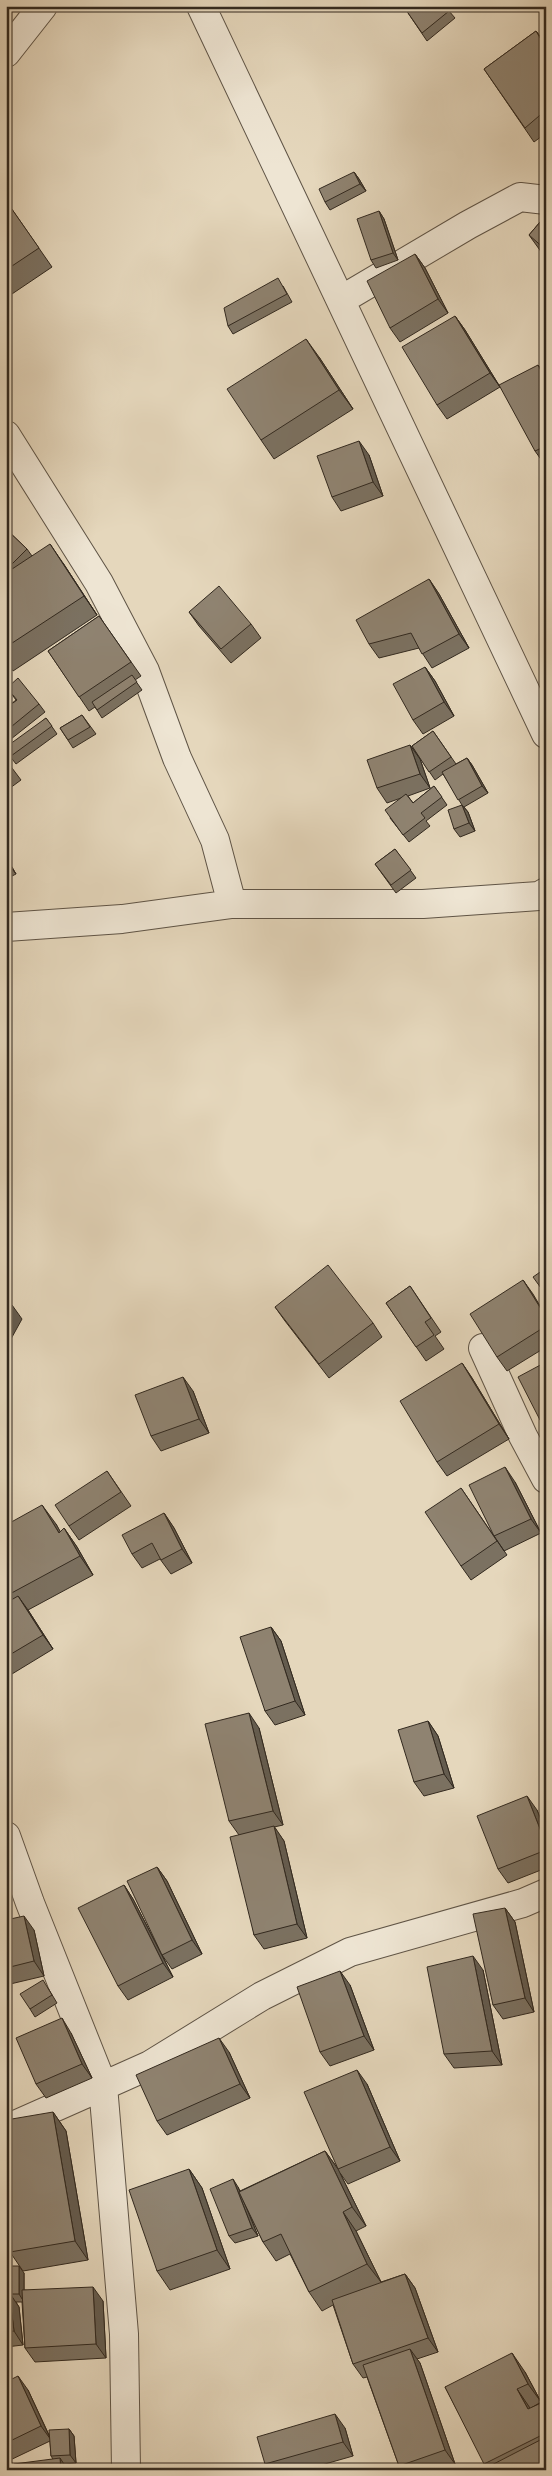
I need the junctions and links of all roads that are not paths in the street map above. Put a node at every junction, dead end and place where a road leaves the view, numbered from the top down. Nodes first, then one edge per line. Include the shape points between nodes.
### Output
1 (43, 6) edge
2 (201, 6) edge
3 (6, 53) edge
4 (546, 200) edge
5 (340, 300) junction
6 (6, 435) edge
7 (546, 734) edge
8 (546, 892) edge
9 (232, 904) junction
10 (6, 927) edge
11 (483, 1348) edge
12 (546, 1479) edge
13 (6, 1836) edge
14 (546, 1893) edge
15 (103, 2086) junction
16 (6, 2129) edge
17 (126, 2470) edge

1 - 3 street
2 - 5 street
4 - 5 street via 520,197
5 - 7 street
6 - 9 street via 86,560 145,671 177,758 215,840
8 - 9 street via 539,896 423,904
9 - 10 street via 122,919
11 - 12 street
13 - 15 street
14 - 15 street via 523,1903 350,1952 262,1996 150,2065
15 - 16 street
15 - 17 street via 124,2334

